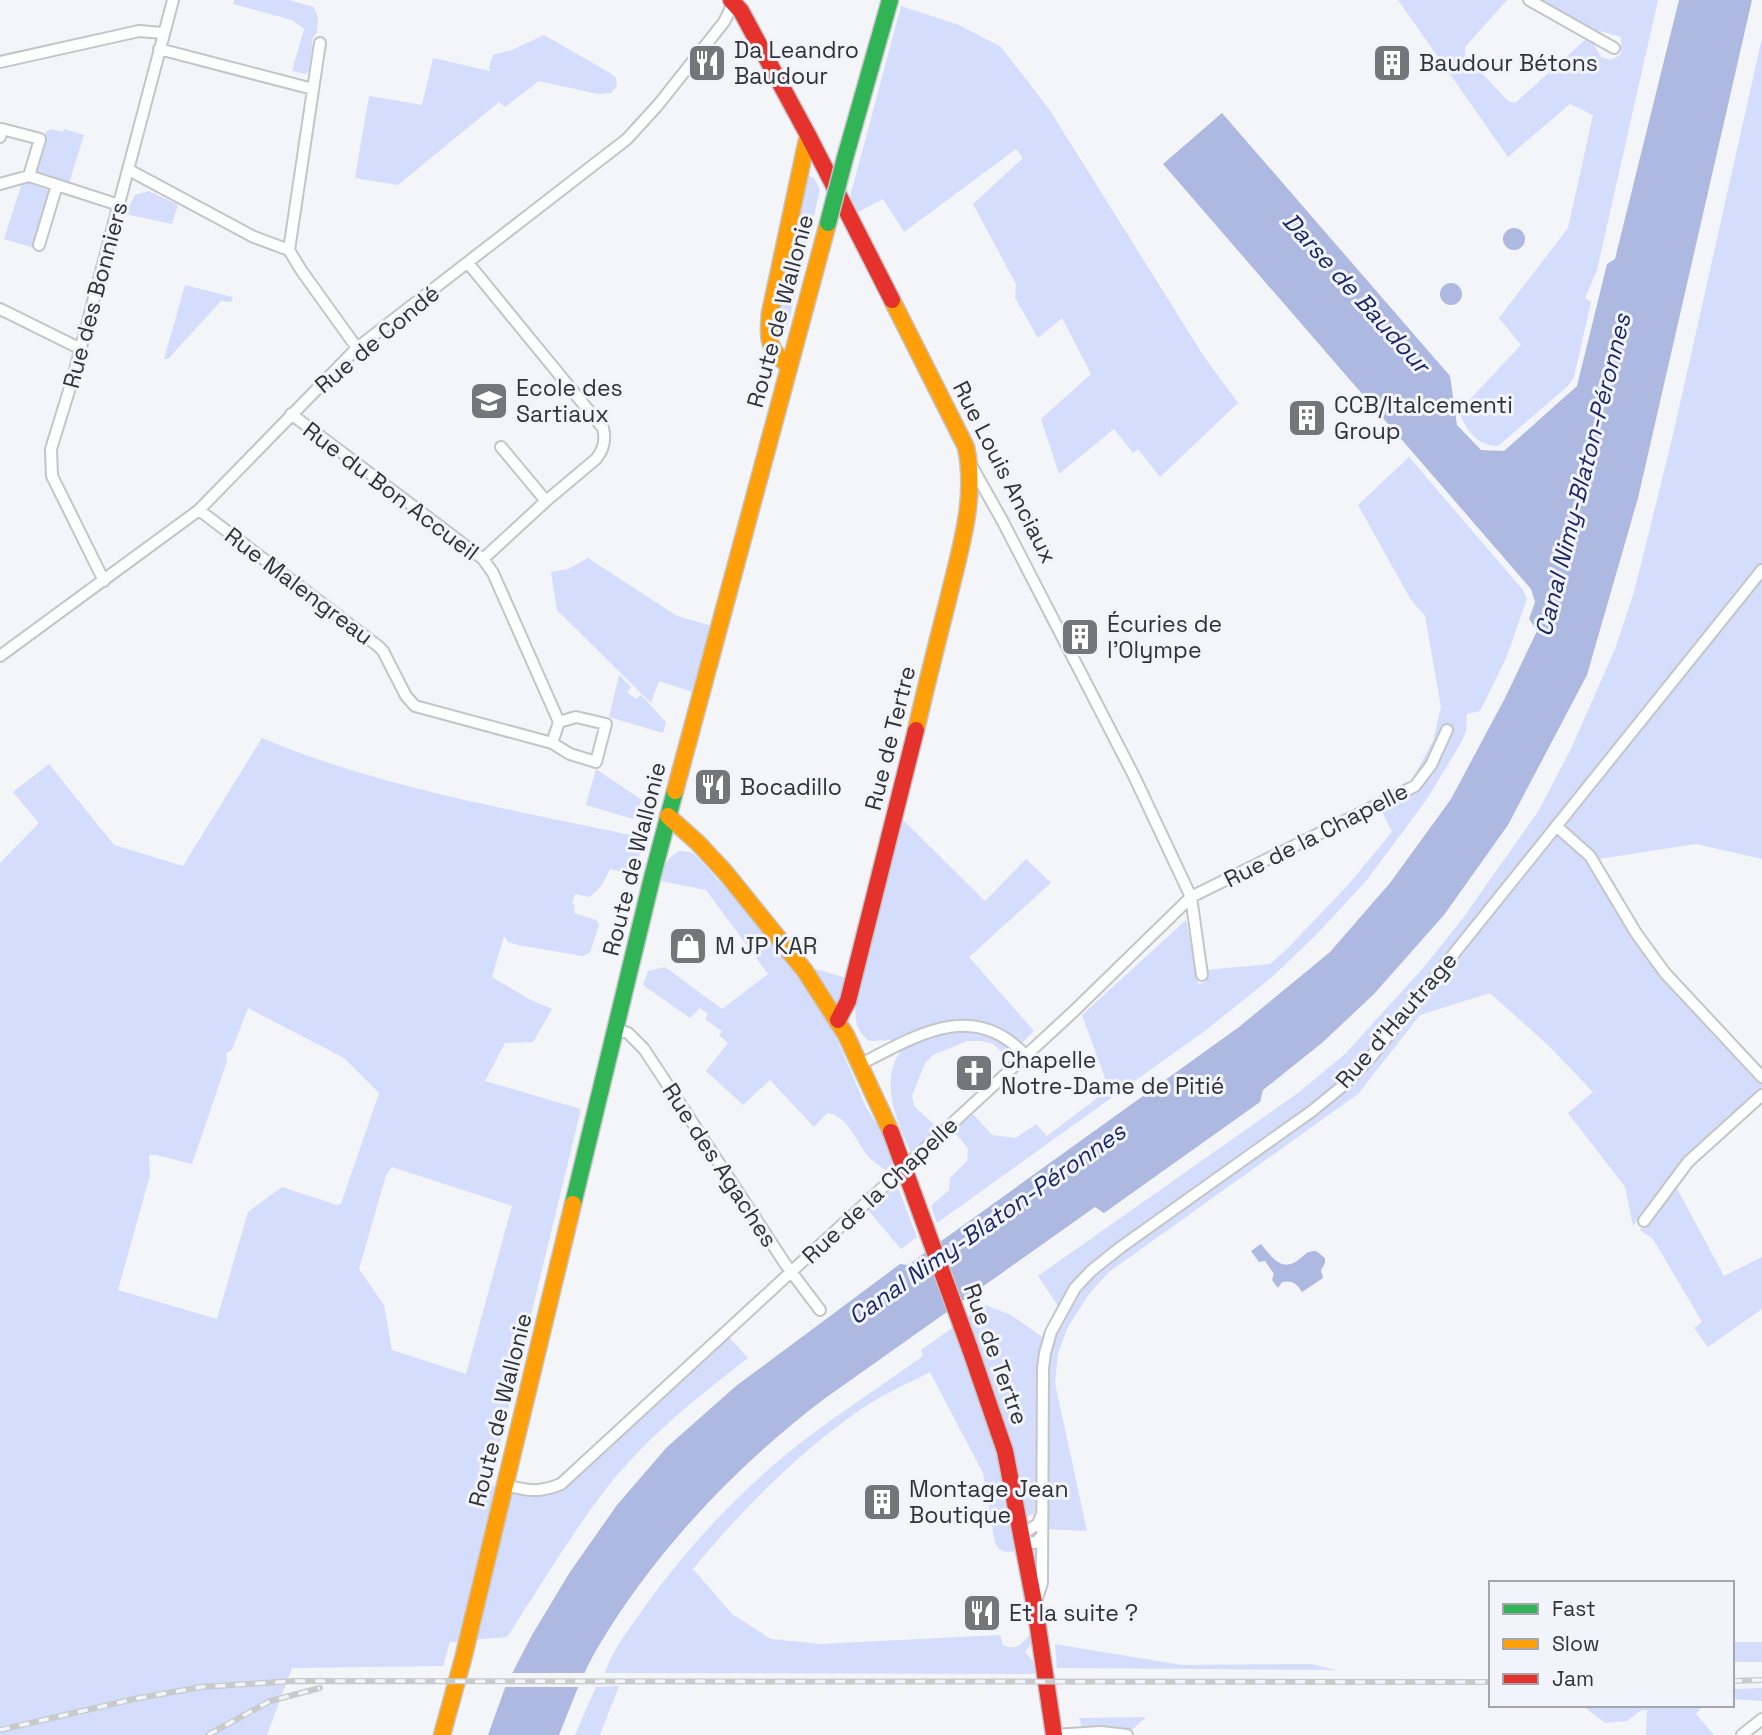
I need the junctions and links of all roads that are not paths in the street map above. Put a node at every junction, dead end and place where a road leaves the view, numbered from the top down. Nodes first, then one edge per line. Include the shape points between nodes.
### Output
1 (173, 0) edge
2 (1529, 0) edge
3 (734, 1) edge
4 (888, 7) edge
5 (163, 33) junction
6 (320, 43) dead end
7 (1614, 48) dead end
8 (159, 49) junction
9 (0, 62) edge
10 (313, 89) junction
11 (808, 135) junction
12 (0, 137) edge
13 (129, 170) junction
14 (29, 176) junction
15 (0, 184) edge
16 (57, 185) junction
17 (119, 205) junction
18 (39, 245) dead end
19 (289, 250) junction
20 (468, 263) junction
21 (0, 309) edge
22 (357, 348) junction
23 (81, 349) junction
24 (789, 366) junction
25 (291, 414) junction
26 (501, 447) dead end
27 (971, 465) junction
28 (546, 501) junction
29 (199, 510) junction
30 (483, 559) junction
31 (1762, 570) edge
32 (104, 581) junction
33 (0, 656) edge
34 (559, 722) junction
35 (1447, 730) dead end
36 (552, 743) junction
37 (668, 816) junction
38 (1556, 826) junction
39 (1191, 897) junction
40 (1202, 975) dead end
41 (838, 1020) junction
42 (615, 1029) junction
43 (1026, 1056) junction
44 (861, 1064) junction
45 (1762, 1077) edge
46 (1762, 1095) edge
47 (1644, 1221) dead end
48 (792, 1272) junction
49 (820, 1310) dead end
50 (505, 1485) junction
51 (1042, 1513) junction
52 (1022, 1534) junction
53 (1042, 1536) junction
54 (1035, 1607) junction
55 (1762, 1719) edge
56 (442, 1735) edge
57 (1054, 1735) edge
58 (1127, 1735) edge
59 (1742, 1735) edge

1 - 5 street, Rue des Bonniers
2 - 7 street
3 - 11 street, Rue Louis Anciaux
3 - 20 street, Rue de Condé via 724,22 636,131
4 - 24 street, Route de Wallonie, bridge
5 - 8 street, Rue des Bonniers
5 - 9 street via 139,31
6 - 10 street
8 - 10 street
8 - 13 street, Rue des Bonniers
10 - 19 street
11 - 24 street via 768,337 776,357
11 - 27 street, Rue Louis Anciaux
12 - 14 street via 2,129 40,139
13 - 17 street, Rue des Bonniers
13 - 19 street
14 - 15 street
14 - 16 street
16 - 17 street
16 - 18 street
17 - 23 street, Rue des Bonniers
19 - 22 street
20 - 22 street, Rue de Condé
20 - 28 street via 603,428 601,452
21 - 23 street
22 - 25 street, Rue de Condé
23 - 32 street, Rue des Bonniers via 51,449 51,469
24 - 37 street, Route de Wallonie
25 - 29 street, Rue de Condé
25 - 30 street, Rue du Bon Accueil
26 - 28 street
27 - 39 street, Rue Louis Anciaux via 1134,776
27 - 41 street, Rue de Tertre via 964,535 850,990
28 - 30 street
29 - 32 street, Rue de Condé
29 - 36 street, Rue Malengreau via 378,646 415,706
30 - 34 street, Rue du Bon Accueil
31 - 38 street, Rue d'Hautrage
32 - 33 street, Rue de Condé
34 - 36 street
34 - 36 street, Rue Malengreau via 576,717 606,724 596,762
35 - 39 street, Rue de la Chapelle via 1415,786
37 - 41 street, Rue de Tertre via 691,835 771,926
37 - 42 street, Route de Wallonie
38 - 45 street via 1590,856 1665,973
38 - 51 street, Rue d'Hautrage via 1345,1084 1121,1247 1075,1288 1051,1332 1044,1361
39 - 40 street, Rue Louis Anciaux
39 - 43 street, Rue de la Chapelle
41 - 44 street, Rue de Tertre
42 - 48 street, Rue des Agaches via 628,1033 644,1049
42 - 50 street, Route de Wallonie
43 - 44 street via 993,1030 959,1025 916,1035
43 - 48 street, Rue de la Chapelle
44 - 52 street, Rue de Tertre, bridge via 891,1132 1005,1451
46 - 47 street via 1688,1162
48 - 49 street, Rue des Agaches
48 - 50 street, Rue de la Chapelle via 561,1484 545,1491
50 - 56 street, Route de Wallonie
51 - 52 street via 1038,1524
51 - 53 street, Rue d'Hautrage
52 - 53 street via 1035,1544
52 - 54 street, Rue de Tertre
53 - 54 street, Rue d'Hautrage via 1042,1583
54 - 57 street, Rue de Tertre
55 - 59 street
57 - 58 street

